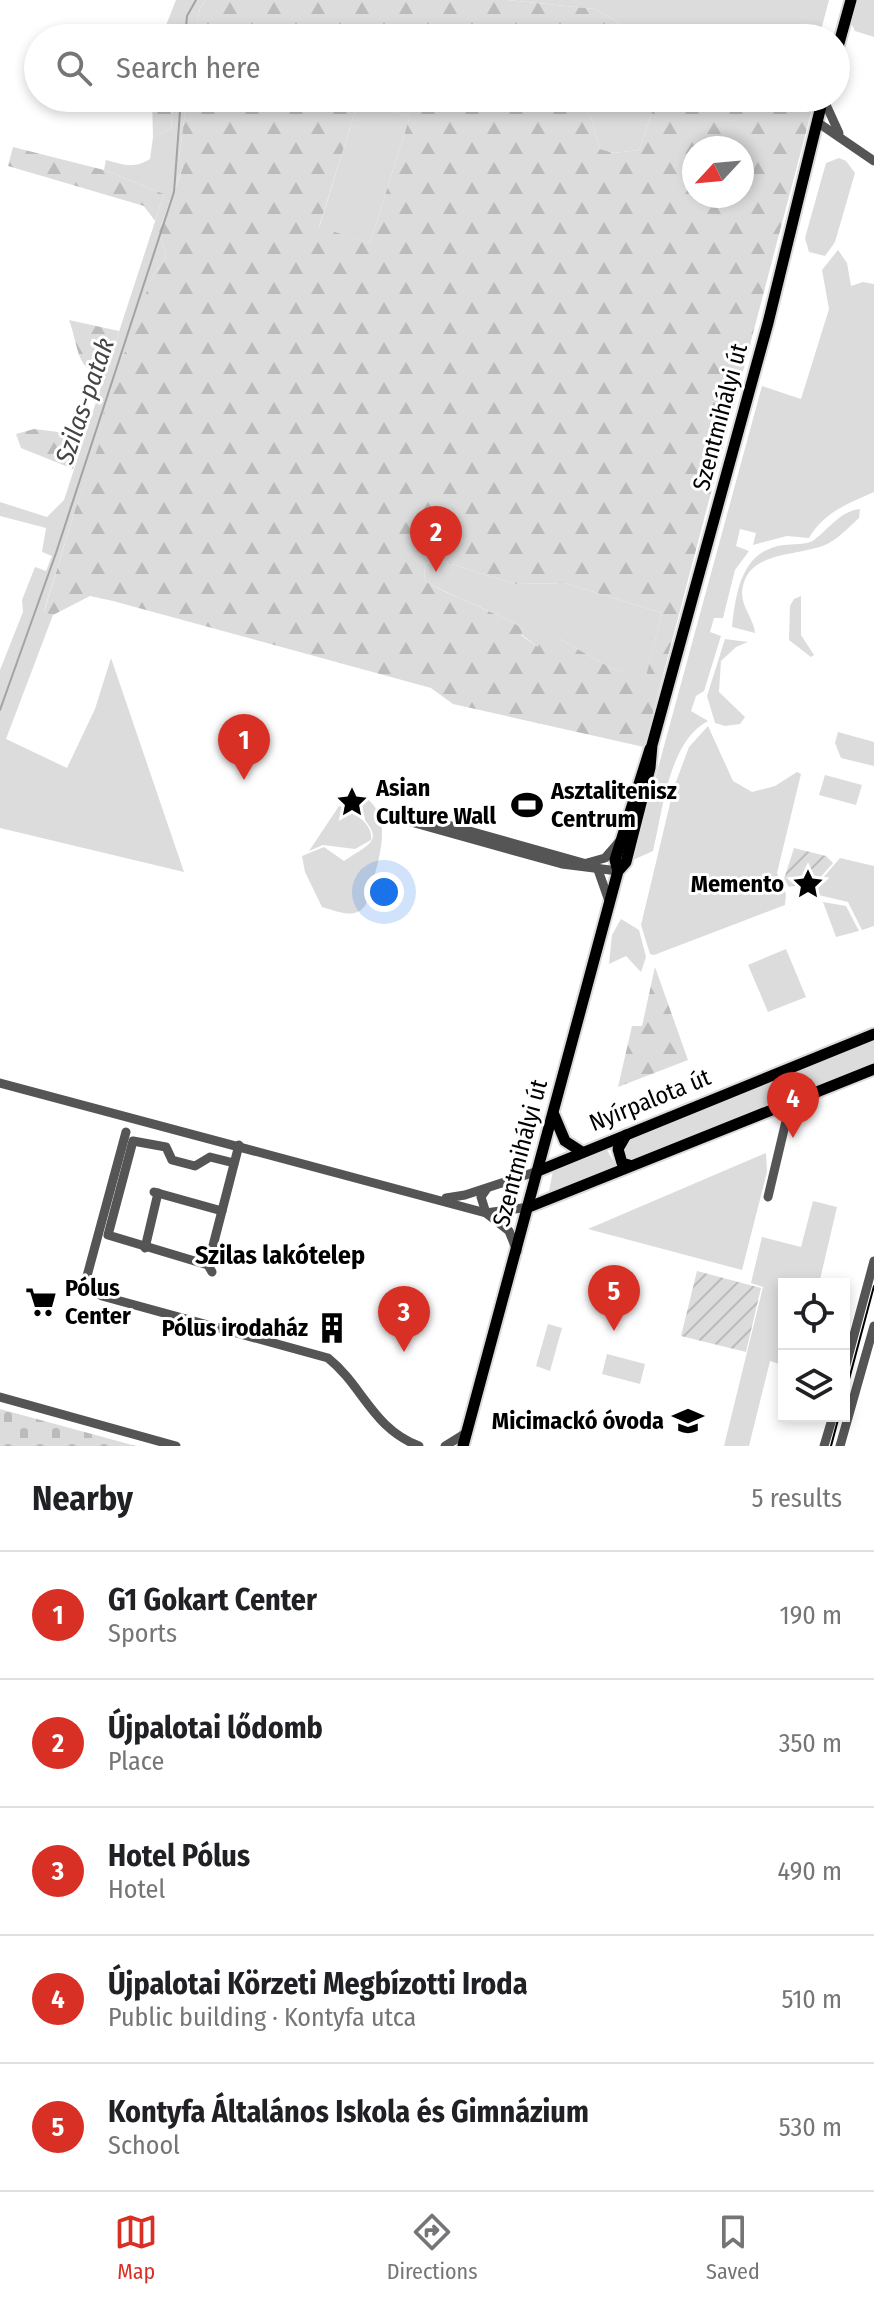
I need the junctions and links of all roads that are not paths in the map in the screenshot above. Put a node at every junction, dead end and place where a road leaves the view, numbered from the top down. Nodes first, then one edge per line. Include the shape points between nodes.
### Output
1 (851, 0) edge
2 (844, 24) edge
3 (820, 112) edge
4 (830, 112) edge
5 (817, 122) junction
6 (841, 136) junction
7 (874, 161) edge
8 (652, 745) junction
9 (620, 840) junction
10 (587, 863) junction
11 (597, 867) junction
12 (618, 871) junction
13 (609, 903) junction
14 (874, 1034) edge
15 (874, 1069) edge
16 (0, 1083) edge
17 (791, 1100) junction
18 (554, 1114) junction
19 (126, 1132) dead end
20 (628, 1132) junction
21 (239, 1145) junction
22 (582, 1152) junction
23 (234, 1163) junction
24 (629, 1165) junction
25 (538, 1171) junction
26 (522, 1177) junction
27 (487, 1189) junction
28 (533, 1189) junction
29 (768, 1197) dead end
30 (439, 1198) junction
31 (529, 1207) junction
32 (222, 1211) junction
33 (486, 1213) junction
34 (145, 1248) junction
35 (517, 1251) junction
36 (874, 1261) edge
37 (874, 1326) edge
38 (850, 1350) edge
39 (0, 1397) edge
40 (831, 1422) edge
41 (466, 1433) junction
42 (176, 1446) edge
43 (419, 1446) edge
44 (445, 1446) edge
45 (463, 1446) edge
46 (824, 1446) edge
47 (840, 1446) edge

1 - 2 main road
3 - 5 main road, Szentmihályi út
4 - 6 street
5 - 6 street
5 - 8 main road, Szentmihályi út via 768,323
6 - 7 street
8 - 9 main road, Szentmihályi út
8 - 12 main road, Szentmihályi út via 629,849
9 - 10 street via 605,858
9 - 12 main road, Szentmihályi út
10 - 11 street
10 - 11 street via 414,819 562,864
11 - 12 street
11 - 13 street
12 - 13 main road, Szentmihályi út
13 - 18 main road, Szentmihályi út
14 - 20 main road, Nyírpalota út
15 - 17 main road, Nyírpalota út
16 - 21 street, Nyírpalota út
17 - 24 main road, Nyírpalota út
17 - 29 street
18 - 22 main road via 565,1141
18 - 25 main road, Szentmihályi út
19 - 43 street via 87,1276 90,1288 102,1296 328,1358 371,1411
20 - 22 main road, Nyírpalota út
20 - 24 main road via 618,1146 620,1159
21 - 23 street
21 - 30 street, Nyírpalota út
22 - 25 main road, Nyírpalota út
23 - 32 street
23 - 34 street via 210,1157 195,1166 172,1160 166,1147 133,1141 108,1235
24 - 31 main road, Nyírpalota út
25 - 26 street, Nyírpalota út
25 - 28 main road, Szentmihályi út
26 - 27 street, Nyírpalota út
26 - 28 street
27 - 30 street, Nyírpalota út
27 - 33 street via 481,1201
28 - 31 main road, Szentmihályi út
30 - 33 street, Nyírpalota út
31 - 33 street, Nyírpalota út
31 - 35 main road, Szentmihályi út
32 - 34 street via 156,1193
32 - 34 street via 210,1268
33 - 35 street via 509,1231
35 - 41 main road, Szentmihályi út
36 - 38 street
37 - 47 street
39 - 42 street
40 - 46 street
41 - 44 street
41 - 45 main road, Szentmihályi út

